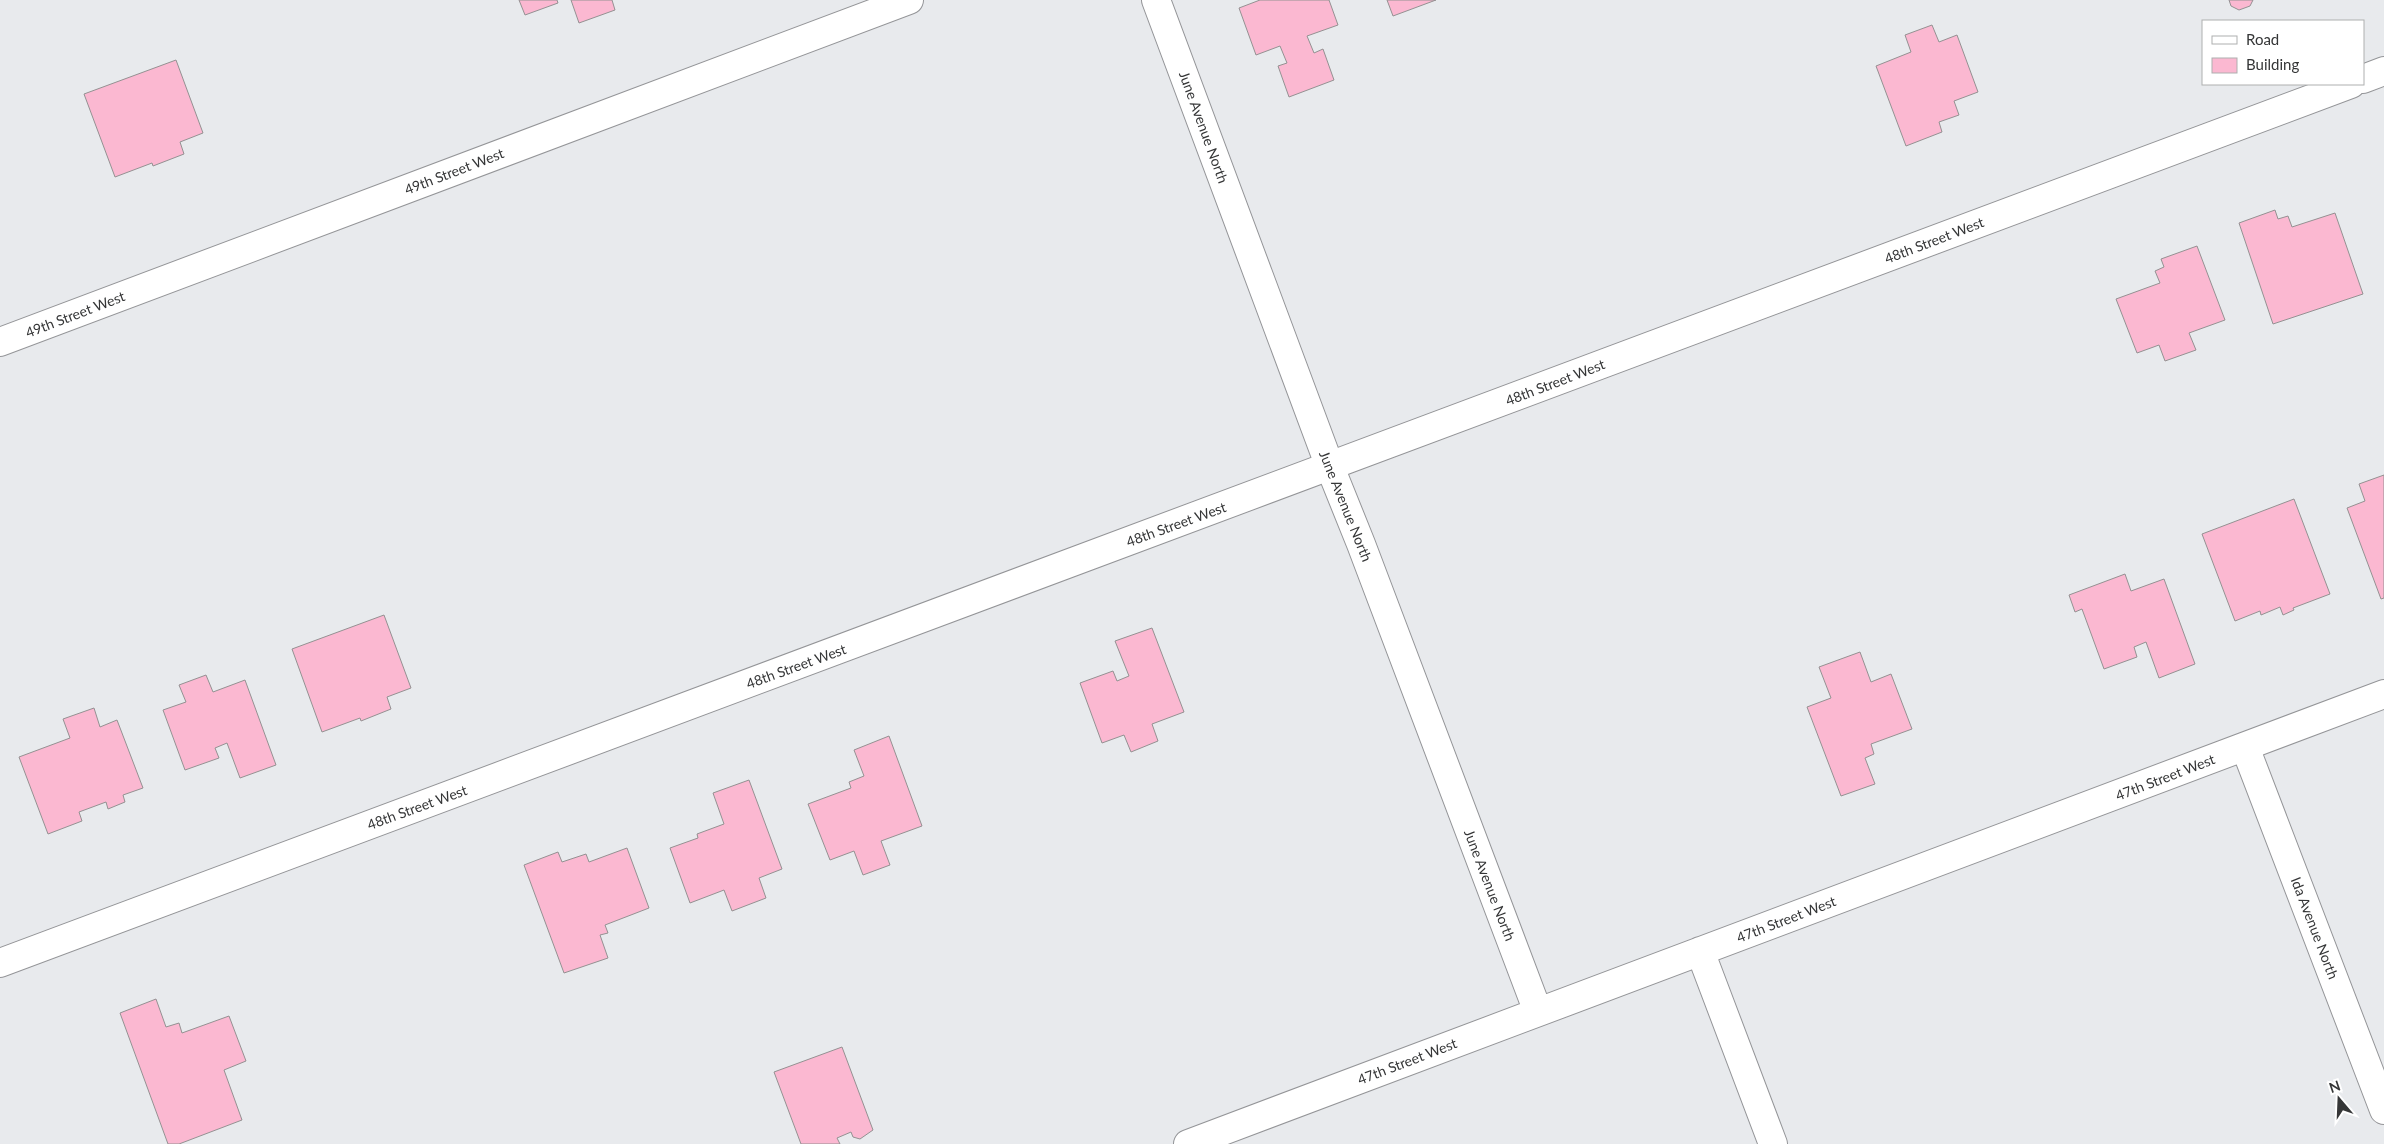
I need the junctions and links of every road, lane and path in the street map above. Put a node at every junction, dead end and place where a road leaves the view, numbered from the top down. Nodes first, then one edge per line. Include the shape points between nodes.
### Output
1 (909, 0) edge
2 (1156, 0) edge
3 (2384, 71) edge
4 (2364, 79) edge
5 (2348, 85) edge
6 (0, 342) edge
7 (1330, 467) junction
8 (2384, 694) edge
9 (2245, 747) junction
10 (1700, 951) junction
11 (0, 963) edge
12 (1538, 1012) junction
13 (2384, 1110) edge
14 (1188, 1144) edge
15 (1773, 1144) edge

1 - 6 street, 49th Street West
2 - 7 street, June Avenue North
3 - 4 street
5 - 7 street, 48th Street West
7 - 11 street, 48th Street West
7 - 12 street, June Avenue North
8 - 9 street, 47th Street West
9 - 10 street, 47th Street West
9 - 13 street, Ida Avenue North
10 - 12 street, 47th Street West
10 - 15 street
12 - 14 street, 47th Street West

